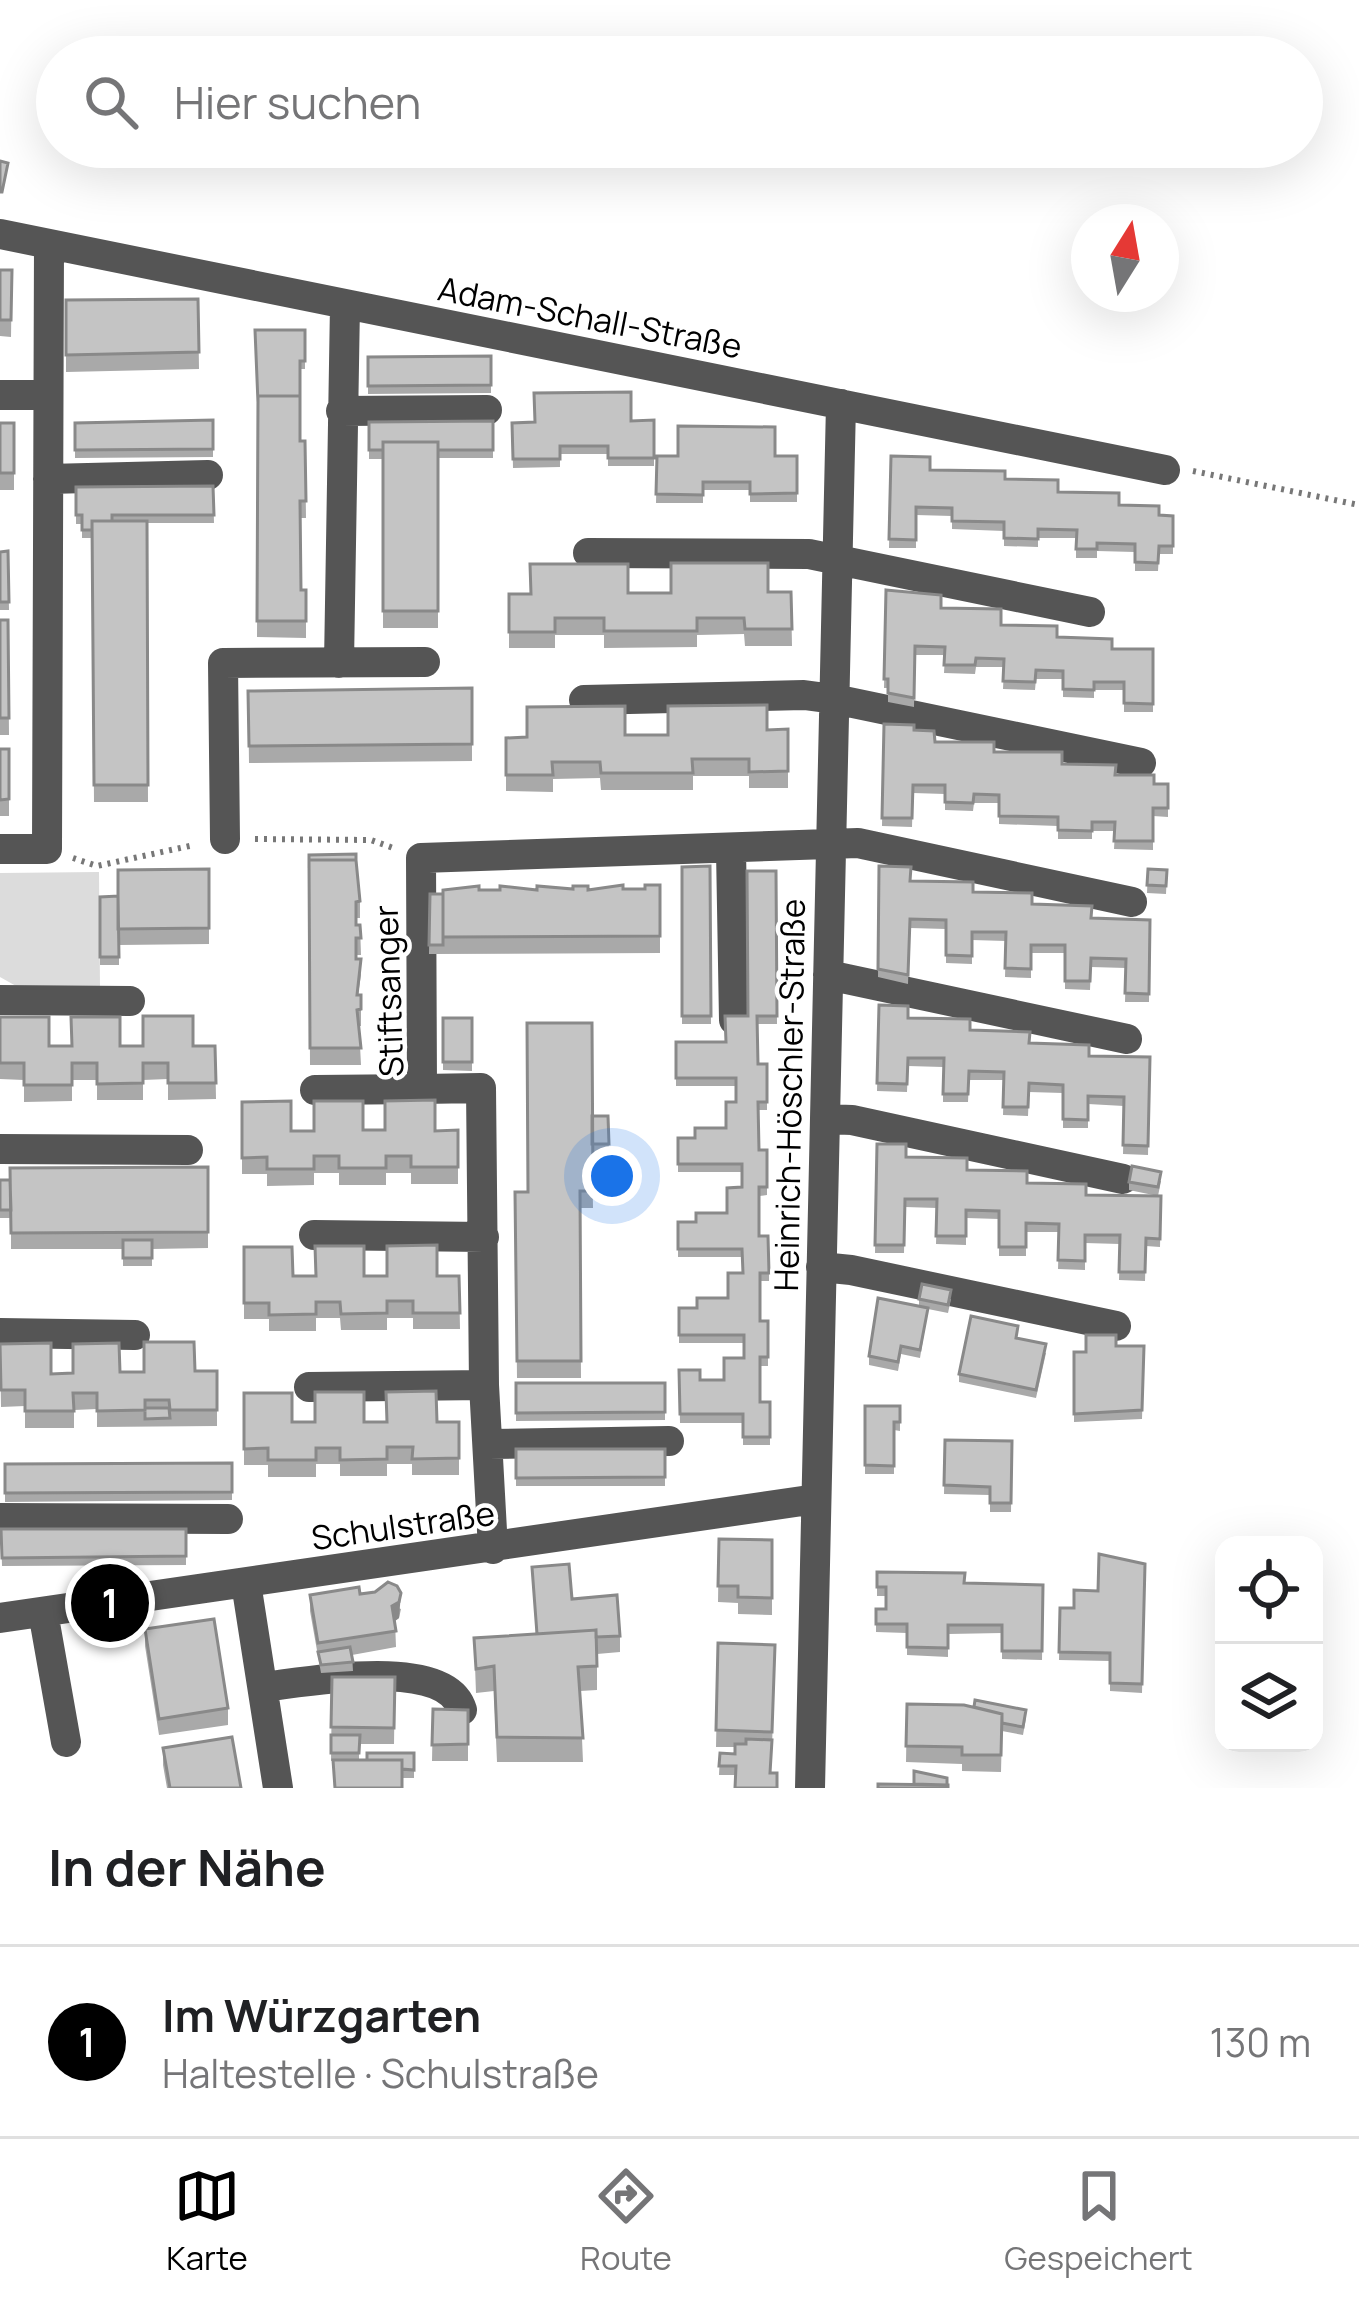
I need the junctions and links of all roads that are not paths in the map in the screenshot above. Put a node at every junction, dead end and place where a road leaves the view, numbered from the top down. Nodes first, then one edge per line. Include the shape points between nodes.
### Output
1 (0, 234) edge
2 (49, 245) junction
3 (345, 305) junction
4 (48, 394) junction
5 (0, 395) edge
6 (841, 404) junction
7 (487, 410) dead end
8 (341, 411) junction
9 (1165, 470) road end
10 (208, 475) dead end
11 (48, 479) junction
12 (588, 553) dead end
13 (837, 559) junction
14 (1090, 612) dead end
15 (425, 662) dead end
16 (339, 663) junction
17 (834, 699) junction
18 (584, 700) dead end
19 (1142, 763) dead end
20 (225, 839) dead end
21 (831, 845) junction
22 (0, 849) edge
23 (730, 850) junction
24 (1132, 902) dead end
25 (828, 975) junction
26 (0, 1000) edge
27 (130, 1001) dead end
28 (734, 1021) edge
29 (1127, 1039) dead end
30 (422, 1089) junction
31 (315, 1090) dead end
32 (824, 1119) junction
33 (0, 1149) edge
34 (188, 1150) dead end
35 (1123, 1179) dead end
36 (314, 1235) dead end
37 (484, 1238) junction
38 (821, 1267) junction
39 (1116, 1325) dead end
40 (0, 1333) edge
41 (135, 1335) dead end
42 (484, 1384) junction
43 (309, 1387) dead end
44 (669, 1441) dead end
45 (489, 1444) junction
46 (816, 1498) junction
47 (0, 1518) edge
48 (228, 1519) dead end
49 (493, 1549) junction
50 (246, 1583) junction
51 (44, 1612) junction
52 (0, 1618) edge
53 (262, 1688) junction
54 (462, 1710) edge
55 (66, 1742) dead end
56 (278, 1788) edge
57 (810, 1788) edge

1 - 2 street, Adam-Schall-Straße
2 - 3 street, Adam-Schall-Straße
2 - 4 street
3 - 6 street, Adam-Schall-Straße
3 - 8 street
4 - 5 street
4 - 11 street
6 - 9 street, Adam-Schall-Straße
6 - 13 street, Heinrich-Höschler-Straße
7 - 8 street
8 - 16 street
10 - 11 street
11 - 22 street via 47,849
12 - 13 street
13 - 14 street
13 - 17 street, Heinrich-Höschler-Straße
15 - 16 street
16 - 20 street via 223,663
17 - 18 street
17 - 19 street
17 - 21 street, Heinrich-Höschler-Straße
21 - 23 street, Stiftsanger
21 - 24 street, Stiftsanger via 858,843
21 - 25 street, Heinrich-Höschler-Straße
23 - 28 street
23 - 30 street, Stiftsanger via 421,859
25 - 29 street
25 - 32 street, Heinrich-Höschler-Straße
26 - 27 street
30 - 31 street
30 - 37 street, Stiftsanger via 481,1088
32 - 35 street
32 - 38 street, Heinrich-Höschler-Straße
33 - 34 street
36 - 37 street
37 - 42 street, Stiftsanger
38 - 39 street
38 - 46 street, Heinrich-Höschler-Straße
40 - 41 street
42 - 43 street
42 - 45 street, Stiftsanger
44 - 45 street
45 - 49 street, Stiftsanger
46 - 49 street, Schulstraße
46 - 57 street, Heinrich-Höschler-Straße
47 - 48 street
49 - 50 street, Schulstraße
50 - 51 street, Schulstraße
50 - 53 street
51 - 52 street, Schulstraße
51 - 55 street
53 - 54 street via 415,1677 451,1690
53 - 56 street

